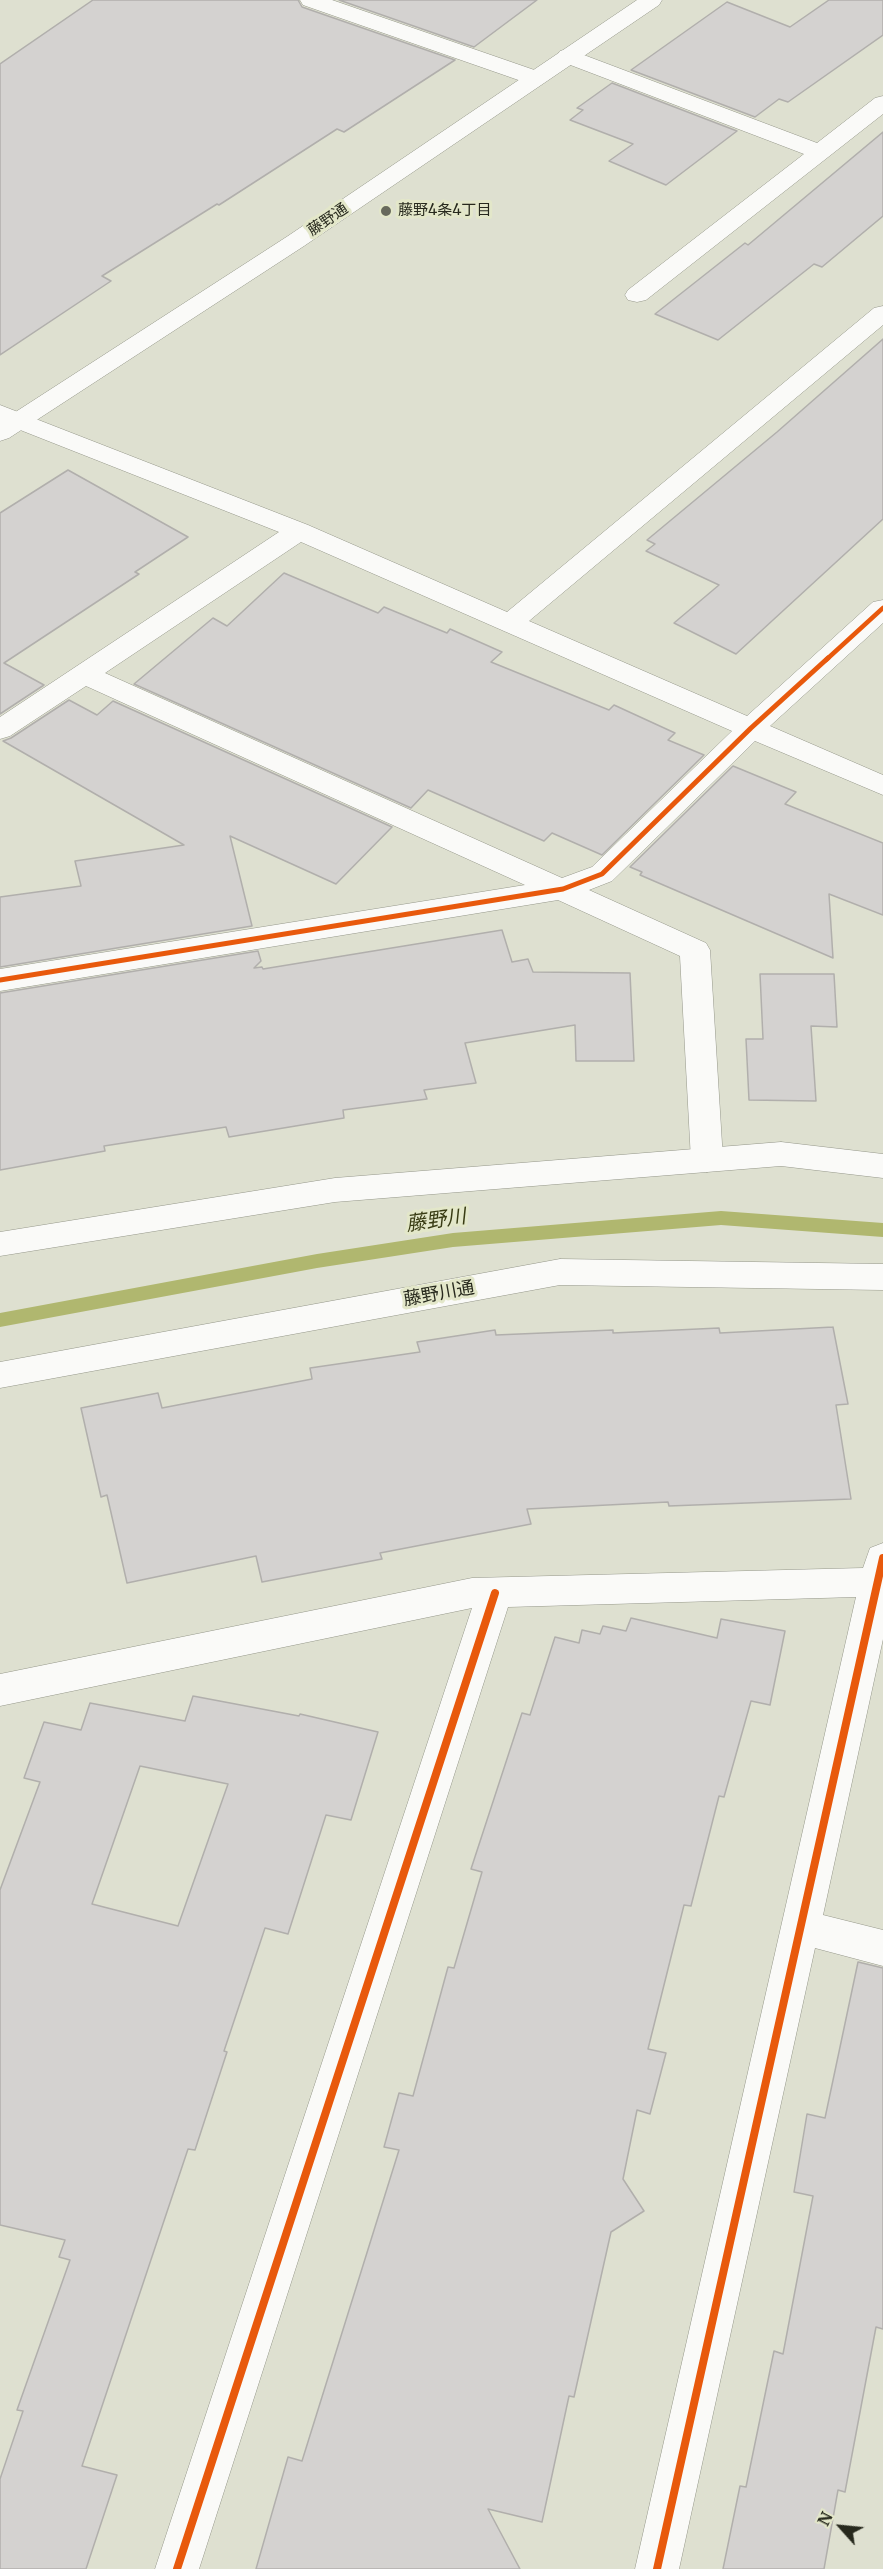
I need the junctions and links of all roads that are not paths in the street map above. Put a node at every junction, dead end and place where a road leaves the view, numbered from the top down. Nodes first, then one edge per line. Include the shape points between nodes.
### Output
1 (651, 0) edge
2 (325, 2) edge
3 (568, 56) junction
4 (535, 78) junction
5 (883, 103) edge
6 (820, 152) junction
7 (637, 295) dead end
8 (883, 313) edge
9 (6, 422) edge
10 (299, 531) junction
11 (883, 608) edge
12 (510, 623) junction
13 (84, 674) junction
14 (751, 728) junction
15 (0, 730) edge
16 (883, 786) edge
17 (563, 890) junction
18 (0, 980) edge
19 (707, 1160) junction
20 (883, 1166) edge
21 (0, 1244) edge
22 (883, 1277) edge
23 (0, 1375) edge
24 (881, 1570) edge
25 (495, 1593) junction
26 (0, 1690) edge
27 (801, 1927) junction
28 (883, 1948) edge
29 (177, 2569) edge
30 (657, 2569) edge

1 - 3 street, 藤野通
2 - 4 street
3 - 4 street, 藤野通
3 - 6 street
4 - 9 street, 藤野通 via 296,242
5 - 6 street
6 - 7 street
8 - 12 street
9 - 10 street
10 - 12 street
10 - 13 street
11 - 14 street
12 - 14 street
13 - 15 street
13 - 17 street
14 - 16 street
14 - 17 street via 602,874
17 - 18 street
17 - 19 street via 695,950
19 - 20 street via 781,1154
19 - 21 street via 335,1190
22 - 23 street, 藤野川通 via 560,1272
24 - 25 street
24 - 27 street
25 - 26 street via 472,1593
25 - 29 street
27 - 28 street
27 - 30 street

